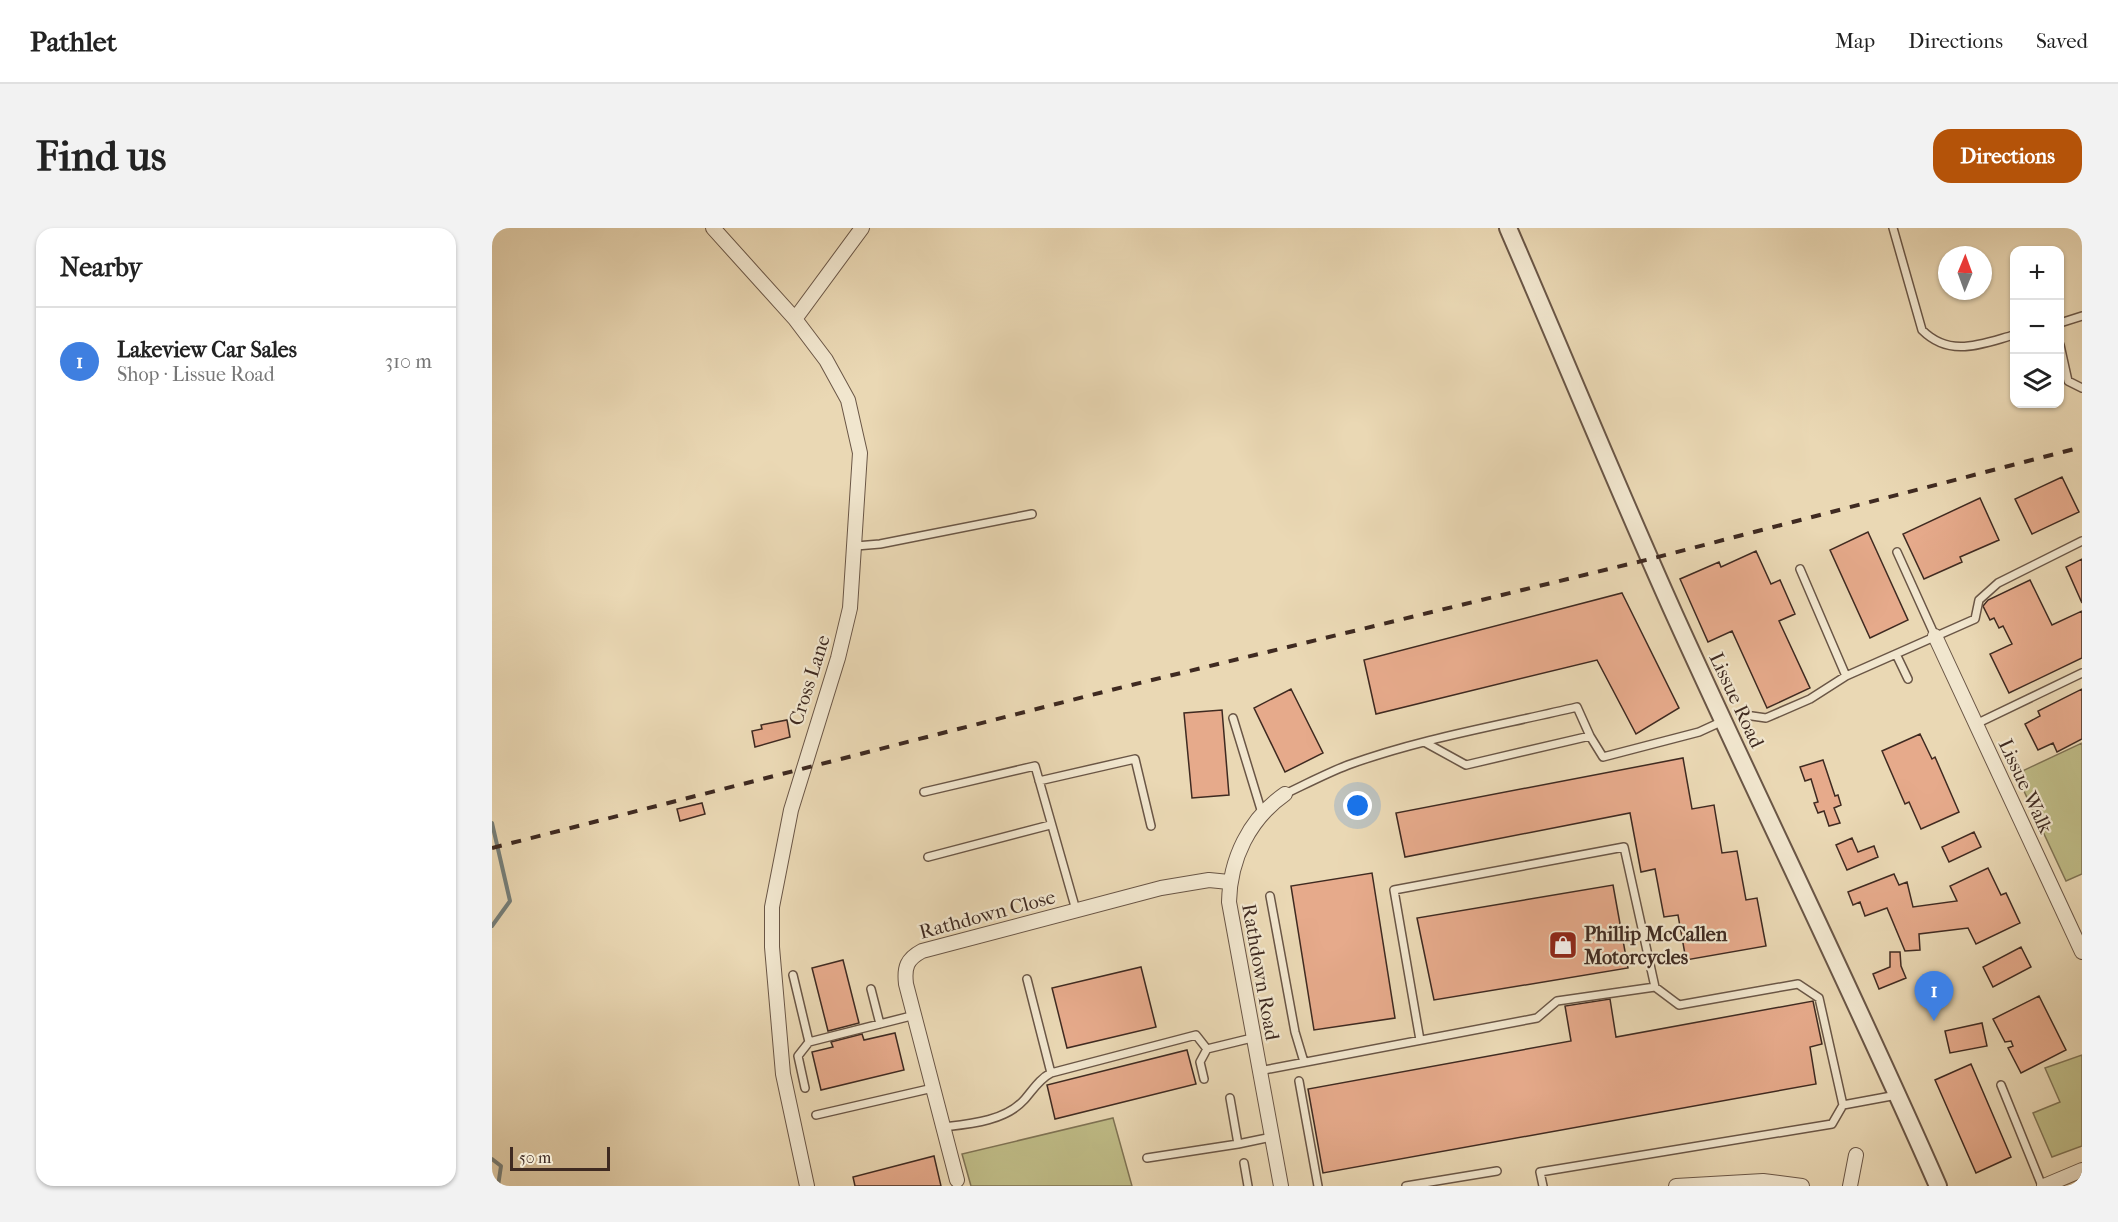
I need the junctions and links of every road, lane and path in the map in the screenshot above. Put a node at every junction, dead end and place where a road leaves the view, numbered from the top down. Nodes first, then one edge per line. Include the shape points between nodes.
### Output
1 (713, 228) edge
2 (862, 228) edge
3 (1508, 228) edge
4 (1893, 228) edge
5 (2082, 316) edge
6 (795, 319) junction
7 (2064, 322) edge
8 (2010, 336) edge
9 (2062, 354) edge
10 (2082, 388) edge
11 (1032, 514) dead end
12 (2082, 541) edge
13 (856, 546) junction
14 (1897, 552) dead end
15 (1800, 569) dead end
16 (1935, 636) junction
17 (1896, 654) junction
18 (2082, 673) edge
19 (1846, 676) junction
20 (1908, 679) dead end
21 (1745, 715) dead end
22 (1233, 718) dead end
23 (1723, 721) junction
24 (1976, 724) junction
25 (1590, 736) junction
26 (1426, 743) junction
27 (1039, 781) junction
28 (924, 792) dead end
29 (1285, 794) joint
30 (1262, 813) junction
31 (1050, 825) junction
32 (1151, 826) dead end
33 (928, 857) dead end
34 (1229, 882) junction
35 (1270, 897) dead end
36 (1076, 910) junction
37 (2082, 952) edge
38 (793, 975) dead end
39 (1027, 980) dead end
40 (1655, 987) junction
41 (871, 989) dead end
42 (915, 1015) junction
43 (880, 1024) junction
44 (1252, 1038) junction
45 (1420, 1040) junction
46 (808, 1042) junction
47 (1207, 1048) junction
48 (1304, 1062) junction
49 (1259, 1071) junction
50 (1051, 1073) junction
51 (1204, 1079) dead end
52 (1299, 1081) dead end
53 (2001, 1085) dead end
54 (805, 1088) dead end
55 (934, 1088) junction
56 (1898, 1095) junction
57 (1230, 1098) dead end
58 (1843, 1105) junction
59 (816, 1116) dead end
60 (944, 1127) junction
61 (1272, 1137) junction
62 (1238, 1144) junction
63 (1856, 1155) dead end
64 (1147, 1158) dead end
65 (1244, 1163) dead end
66 (2082, 1170) edge
67 (1497, 1171) dead end
68 (957, 1183) edge
69 (807, 1186) edge
70 (1248, 1186) edge
71 (1281, 1186) edge
72 (1318, 1186) edge
73 (1406, 1186) edge
74 (1543, 1186) edge
75 (1676, 1186) edge
76 (1802, 1186) edge
77 (1850, 1186) edge
78 (1938, 1186) edge
79 (2043, 1186) edge

1 - 6 street, Cross Lane
2 - 6 street
3 - 23 street, Lissue Road via 1571,380
4 - 8 lane via 1922,330 1935,342 1952,346 1973,346
5 - 7 lane
6 - 13 street, Cross Lane via 840,382 855,421 861,466
9 - 10 lane via 2068,381
11 - 13 lane
12 - 16 lane via 1998,583 1979,600 1975,619
13 - 69 street, Cross Lane via 845,633 790,810 772,907 781,1055
14 - 16 lane
15 - 19 lane
16 - 17 lane
16 - 24 street, Lissue Walk
17 - 19 lane
17 - 20 lane
18 - 24 lane
19 - 21 lane via 1810,699 1766,718
22 - 30 lane
23 - 25 lane via 1699,732 1603,757
23 - 56 street, Lissue Road
24 - 37 street, Lissue Walk
25 - 26 lane via 1467,765
25 - 26 lane, Rathdown Road via 1577,706
26 - 29 lane, Rathdown Road via 1346,765
27 - 28 lane via 1035,766
27 - 31 lane
27 - 32 lane via 1135,759
29 - 30 street, Rathdown Road
30 - 34 street, Rathdown Road via 1239,851
31 - 33 lane
31 - 36 lane
34 - 36 street, Rathdown Close via 1190,882
34 - 44 street, Rathdown Road via 1230,920
35 - 48 lane
36 - 42 street, Rathdown Close via 912,956 905,973
38 - 46 lane
39 - 50 lane
40 - 45 lane via 1557,1001 1537,1018
40 - 45 lane via 1624,847 1394,890
40 - 58 lane via 1679,1005 1798,984 1819,998
41 - 43 lane
42 - 43 lane
42 - 55 street, Rathdown Close
43 - 46 lane
44 - 47 lane
44 - 49 street, Rathdown Road
45 - 48 lane
46 - 54 lane via 798,1056
47 - 50 lane via 1197,1035
47 - 51 lane via 1200,1062
48 - 49 lane
49 - 61 street, Rathdown Road
50 - 60 lane via 1008,1112
52 - 72 lane
53 - 79 lane
55 - 59 lane
55 - 60 street, Rathdown Close
56 - 58 lane
56 - 78 street, Lissue Road
57 - 62 lane
58 - 74 lane via 1832,1124 1540,1172
60 - 68 street, Rathdown Close
61 - 62 lane
61 - 71 street, Rathdown Road
62 - 64 lane
63 - 77 street
65 - 70 lane
66 - 79 street
67 - 73 lane
75 - 76 street via 1744,1181

